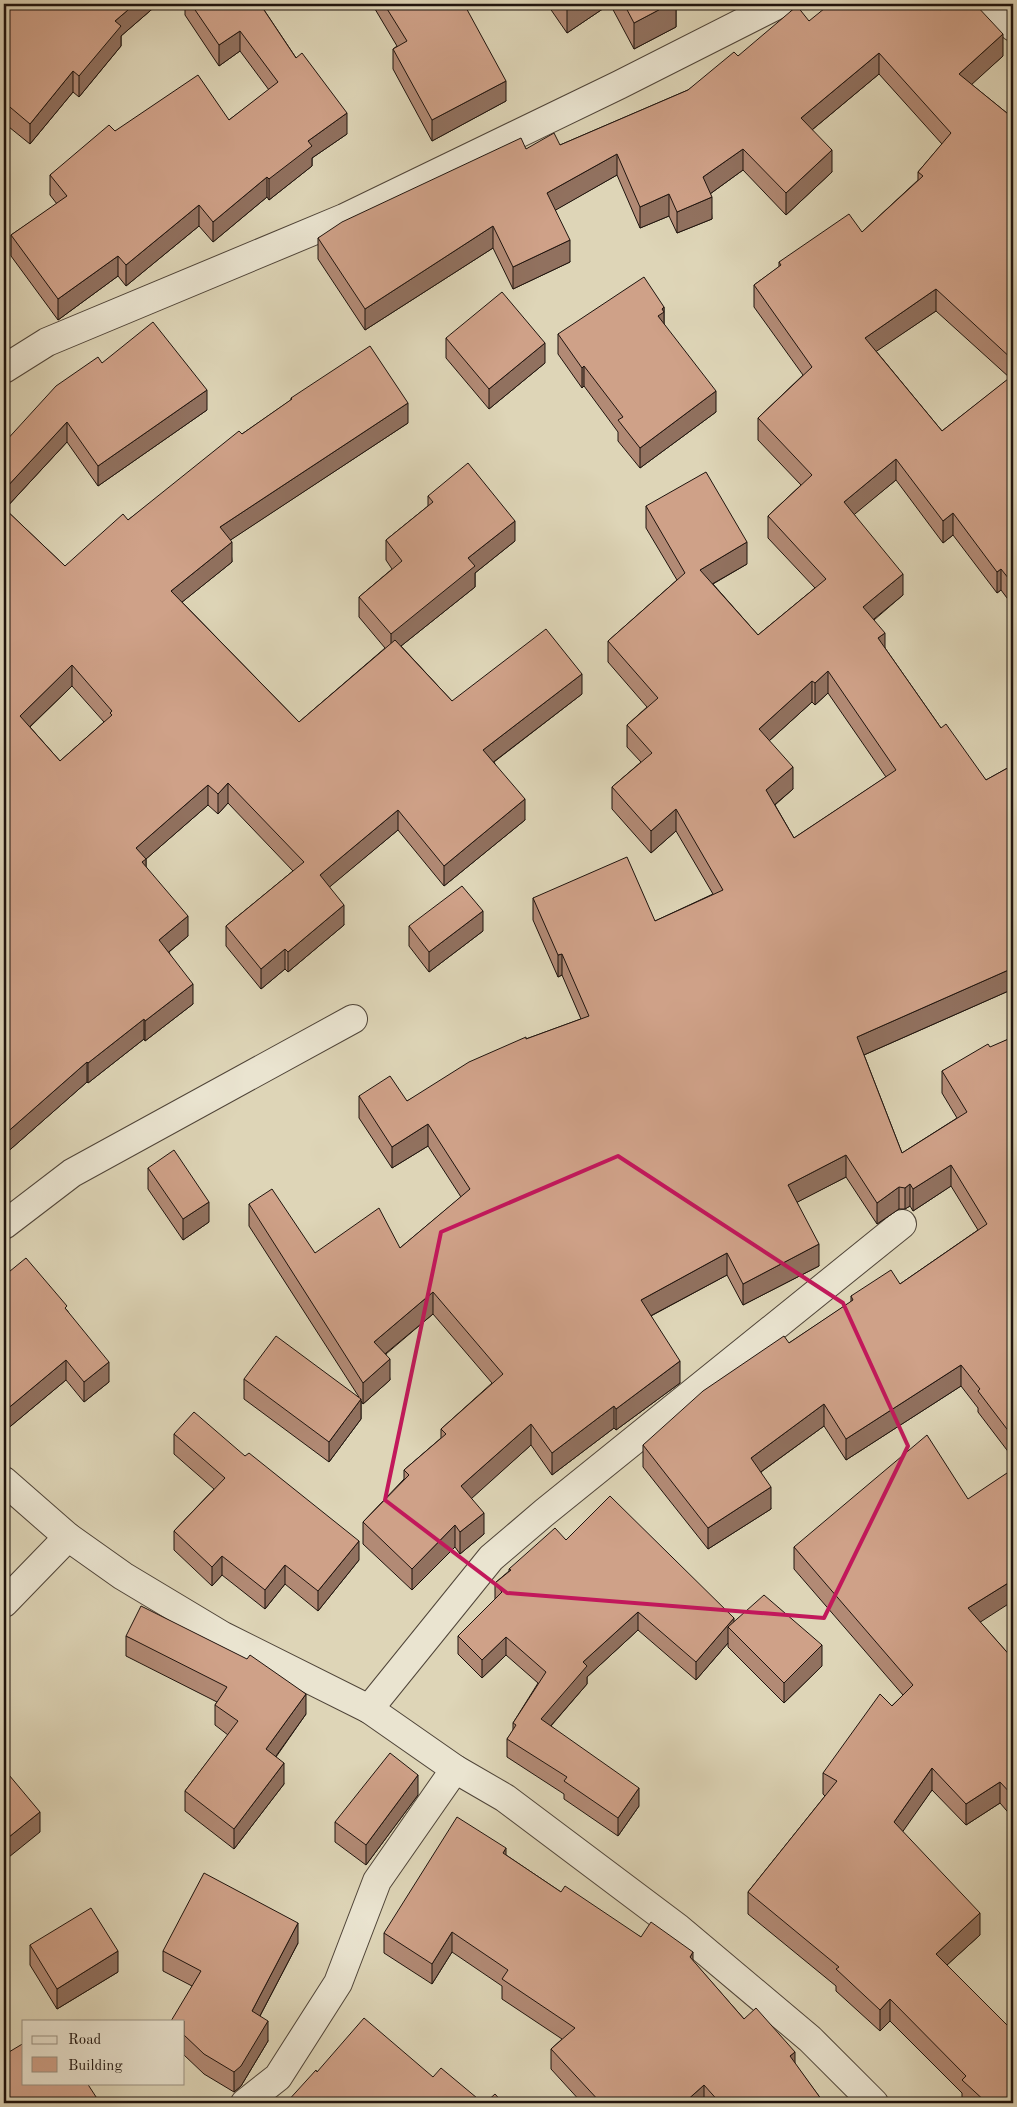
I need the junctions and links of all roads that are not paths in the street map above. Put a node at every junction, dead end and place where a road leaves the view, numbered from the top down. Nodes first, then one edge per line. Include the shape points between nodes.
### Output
1 (779, 4) edge
2 (989, 4) edge
3 (1013, 26) edge
4 (4, 369) edge
5 (352, 1019) dead end
6 (902, 1224) dead end
7 (4, 1225) edge
8 (4, 1481) edge
9 (68, 1538) junction
10 (4, 1603) edge
11 (369, 1709) junction
12 (455, 1769) junction
13 (245, 2103) edge
14 (874, 2103) edge

1 - 4 street via 344,218 47,342
2 - 3 street
5 - 7 street via 72,1173
6 - 11 street via 491,1558
8 - 9 street
9 - 10 street
9 - 11 street via 123,1576 223,1636
11 - 12 street
12 - 13 street via 377,1881 338,1983 278,2076
12 - 14 street via 505,1798 678,1928 810,2039

